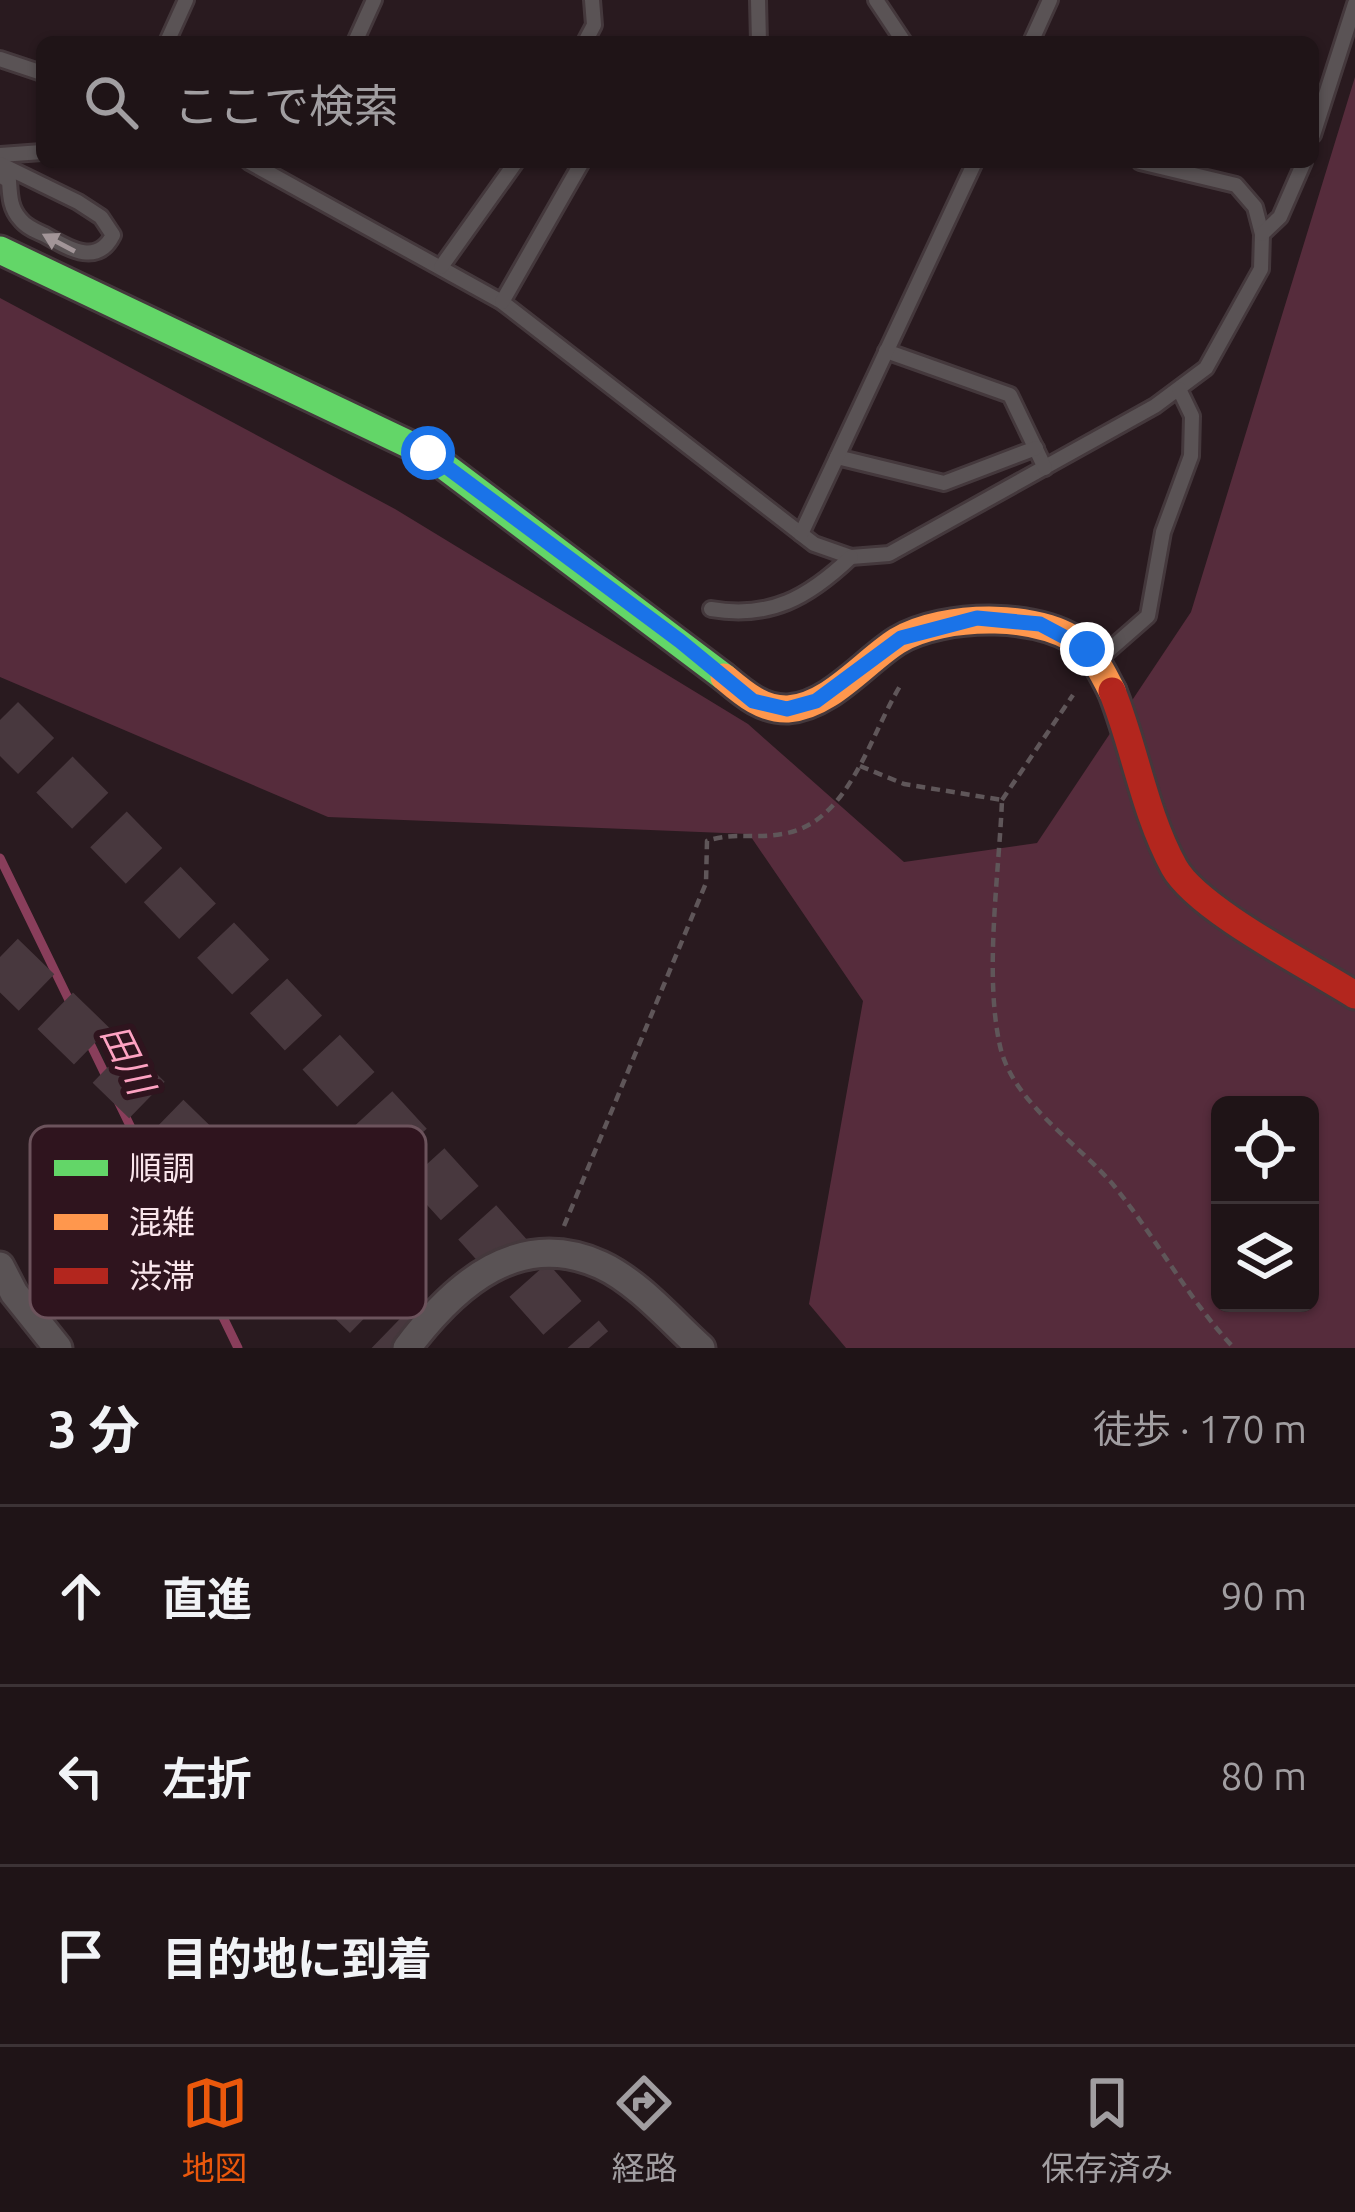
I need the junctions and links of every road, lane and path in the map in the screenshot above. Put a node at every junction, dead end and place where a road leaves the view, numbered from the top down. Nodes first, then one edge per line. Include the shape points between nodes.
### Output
1 (186, 0) edge
2 (374, 0) edge
3 (592, 0) edge
4 (758, 0) edge
5 (877, 0) edge
6 (1050, 0) edge
7 (1355, 4) edge
8 (170, 36) edge
9 (358, 36) edge
10 (589, 36) edge
11 (758, 36) edge
12 (900, 36) edge
13 (1033, 36) edge
14 (0, 59) edge
15 (36, 71) edge
16 (1319, 116) edge
17 (36, 153) edge
18 (0, 160) edge
19 (279, 168) edge
20 (512, 168) edge
21 (579, 168) edge
22 (971, 168) edge
23 (1165, 168) edge
24 (1301, 168) edge
25 (0, 175) edge
26 (1262, 234) junction
27 (0, 250) edge
28 (441, 267) junction
29 (502, 302) junction
30 (886, 351) junction
31 (1179, 388) junction
32 (1036, 448) junction
33 (837, 457) junction
34 (1045, 468) junction
35 (801, 534) junction
36 (850, 557) junction
37 (711, 609) dead end
38 (1095, 662) junction
39 (910, 672) dead end
40 (860, 766) junction
41 (1002, 800) junction
42 (1355, 995) edge
43 (554, 1250) junction
44 (0, 1266) edge
45 (30, 1313) edge
46 (34, 1318) edge
47 (58, 1348) edge
48 (407, 1348) edge
49 (700, 1348) edge
50 (1234, 1348) edge

1 - 8 lane
2 - 9 lane
3 - 10 lane
4 - 11 lane
5 - 12 lane
6 - 13 lane
7 - 16 lane
14 - 15 lane
17 - 18 lane
18 -> 25 lane via 101,217 112,236 107,247 78,253 21,223
19 - 28 lane
20 - 28 lane
21 - 29 lane
22 - 30 lane
23 - 26 lane via 1236,185 1255,207
24 - 26 lane via 1280,217
26 - 31 lane via 1261,268 1206,368
27 - 38 street via 428,453 753,701 787,709 816,701 901,638 977,618 1040,624 1087,649
28 - 29 lane
29 - 35 lane
30 - 32 lane via 1010,394
30 - 33 lane
31 - 34 lane
31 - 38 lane via 1192,416 1191,456 1163,532 1148,616
32 - 33 lane via 944,483
32 - 34 lane
33 - 35 lane
34 - 36 lane via 889,554
35 - 36 lane
36 - 37 lane via 768,610
38 - 41 path
38 - 42 street via 1114,693 1175,870 1203,899
39 - 40 path
40 - 41 path via 904,784
40 - 43 path via 820,820 783,835 728,833 706,841 706,883
41 - 50 path via 994,996 1001,1051 1021,1089 1114,1186
43 - 48 street via 476,1276
43 - 49 street via 604,1266
44 - 45 street
46 - 47 street

